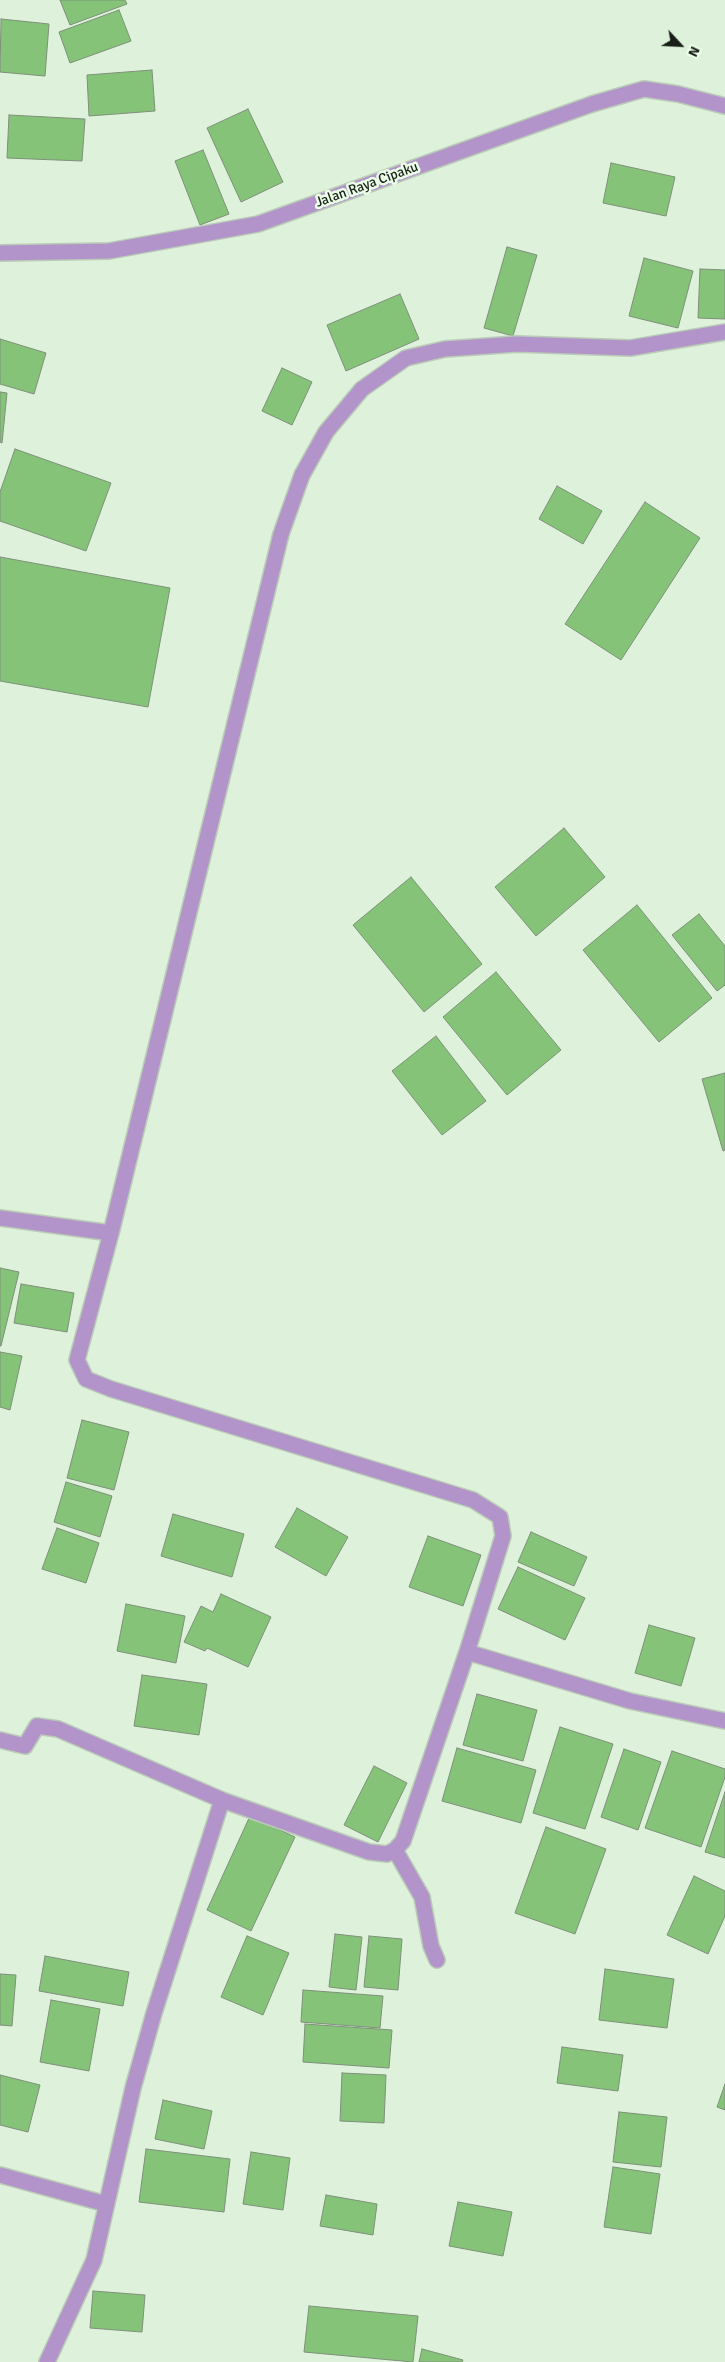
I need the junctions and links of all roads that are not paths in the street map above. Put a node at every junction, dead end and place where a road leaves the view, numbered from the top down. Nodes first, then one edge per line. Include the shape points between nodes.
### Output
1 (725, 106) edge
2 (0, 253) edge
3 (725, 332) edge
4 (0, 1218) edge
5 (111, 1234) junction
6 (467, 1652) junction
7 (725, 1721) edge
8 (0, 1740) edge
9 (222, 1800) junction
10 (395, 1850) junction
11 (437, 1960) dead end
12 (0, 2175) edge
13 (106, 2204) junction
14 (47, 2362) edge

1 - 2 street, Jalan Raya Cipaku via 644,89 592,104 258,224 108,251
3 - 5 street via 630,348 517,344 445,349 406,358 362,389 326,432 302,475 281,534
4 - 5 street
5 - 6 street via 77,1360 86,1379 474,1500 500,1517 504,1536
6 - 7 street via 630,1701
6 - 10 street via 403,1841
8 - 9 street via 25,1746 37,1726 58,1729
9 - 10 street via 368,1852 378,1854
9 - 13 street via 154,2013
10 - 11 street via 422,1897 431,1946
12 - 13 street
13 - 14 street via 94,2260

